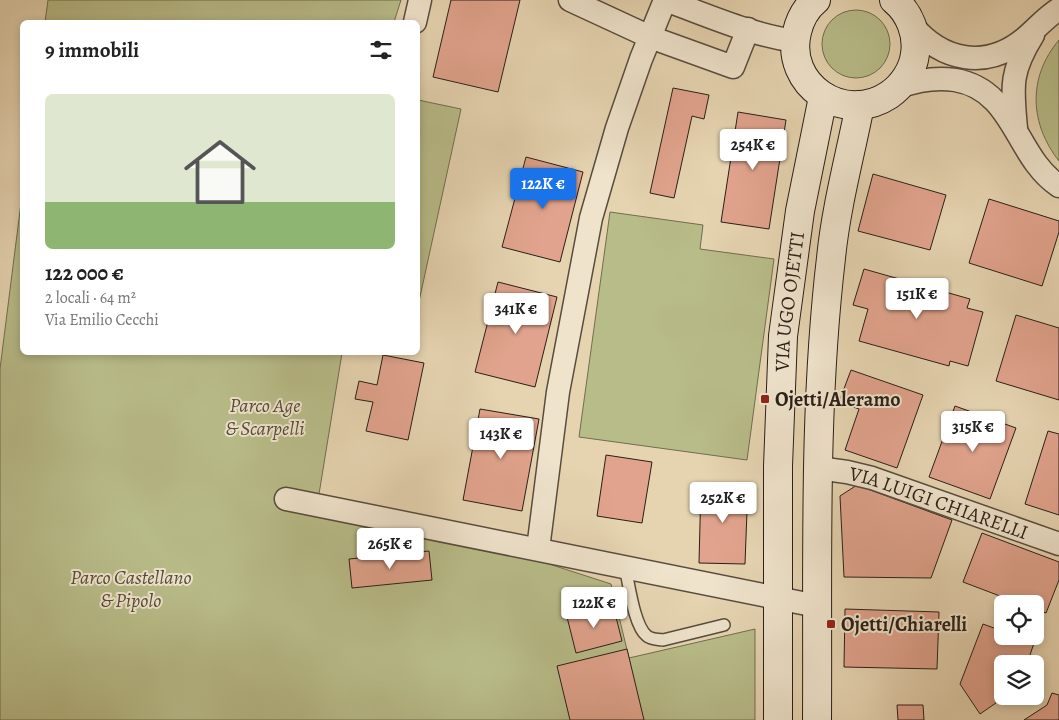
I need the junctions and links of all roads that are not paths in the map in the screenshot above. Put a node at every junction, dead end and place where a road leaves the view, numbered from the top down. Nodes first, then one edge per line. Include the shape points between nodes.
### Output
1 (420, 0) edge
2 (570, 0) edge
3 (665, 0) edge
4 (816, 0) edge
5 (901, 7) edge
6 (1059, 9) edge
7 (415, 20) edge
8 (1038, 25) junction
9 (748, 29) junction
10 (650, 37) junction
11 (795, 41) junction
12 (899, 87) junction
13 (823, 97) junction
14 (860, 106) junction
15 (1016, 130) junction
16 (1059, 186) edge
17 (818, 468) junction
18 (286, 498) dead end
19 (1059, 544) edge
20 (538, 548) junction
21 (625, 567) junction
22 (778, 599) junction
23 (817, 606) junction
24 (724, 624) dead end
25 (778, 720) edge
26 (817, 720) edge

1 - 7 street
2 - 10 street
3 - 9 street
3 - 10 street
4 - 11 main road via 805,12
5 - 8 street via 925,39 939,49 973,58 990,57 1008,50 1024,40
5 - 12 main road via 915,41 915,54
6 - 8 street
8 - 15 street via 1022,52 1016,70 1012,90
9 - 10 street via 733,67
9 - 11 street
10 - 20 street via 617,128 591,218 558,392
11 - 13 main road via 802,74
12 - 14 main road via 881,100
12 - 15 street via 933,78 976,86 993,98
13 - 14 main road
13 - 22 main road, VIA UGO OJETTI via 800,211 783,336 778,457
14 - 17 main road, VIA UGO OJETTI via 831,257 822,358
15 - 16 street via 1036,165
17 - 19 street, VIA LUIGI CHIARELLI via 872,478
17 - 23 main road, VIA UGO OJETTI
18 - 20 street
20 - 21 street
21 - 22 street
21 - 24 lane via 637,616 647,636 663,640
22 - 23 street
22 - 25 main road, VIA UGO OJETTI
23 - 26 main road, VIA UGO OJETTI

